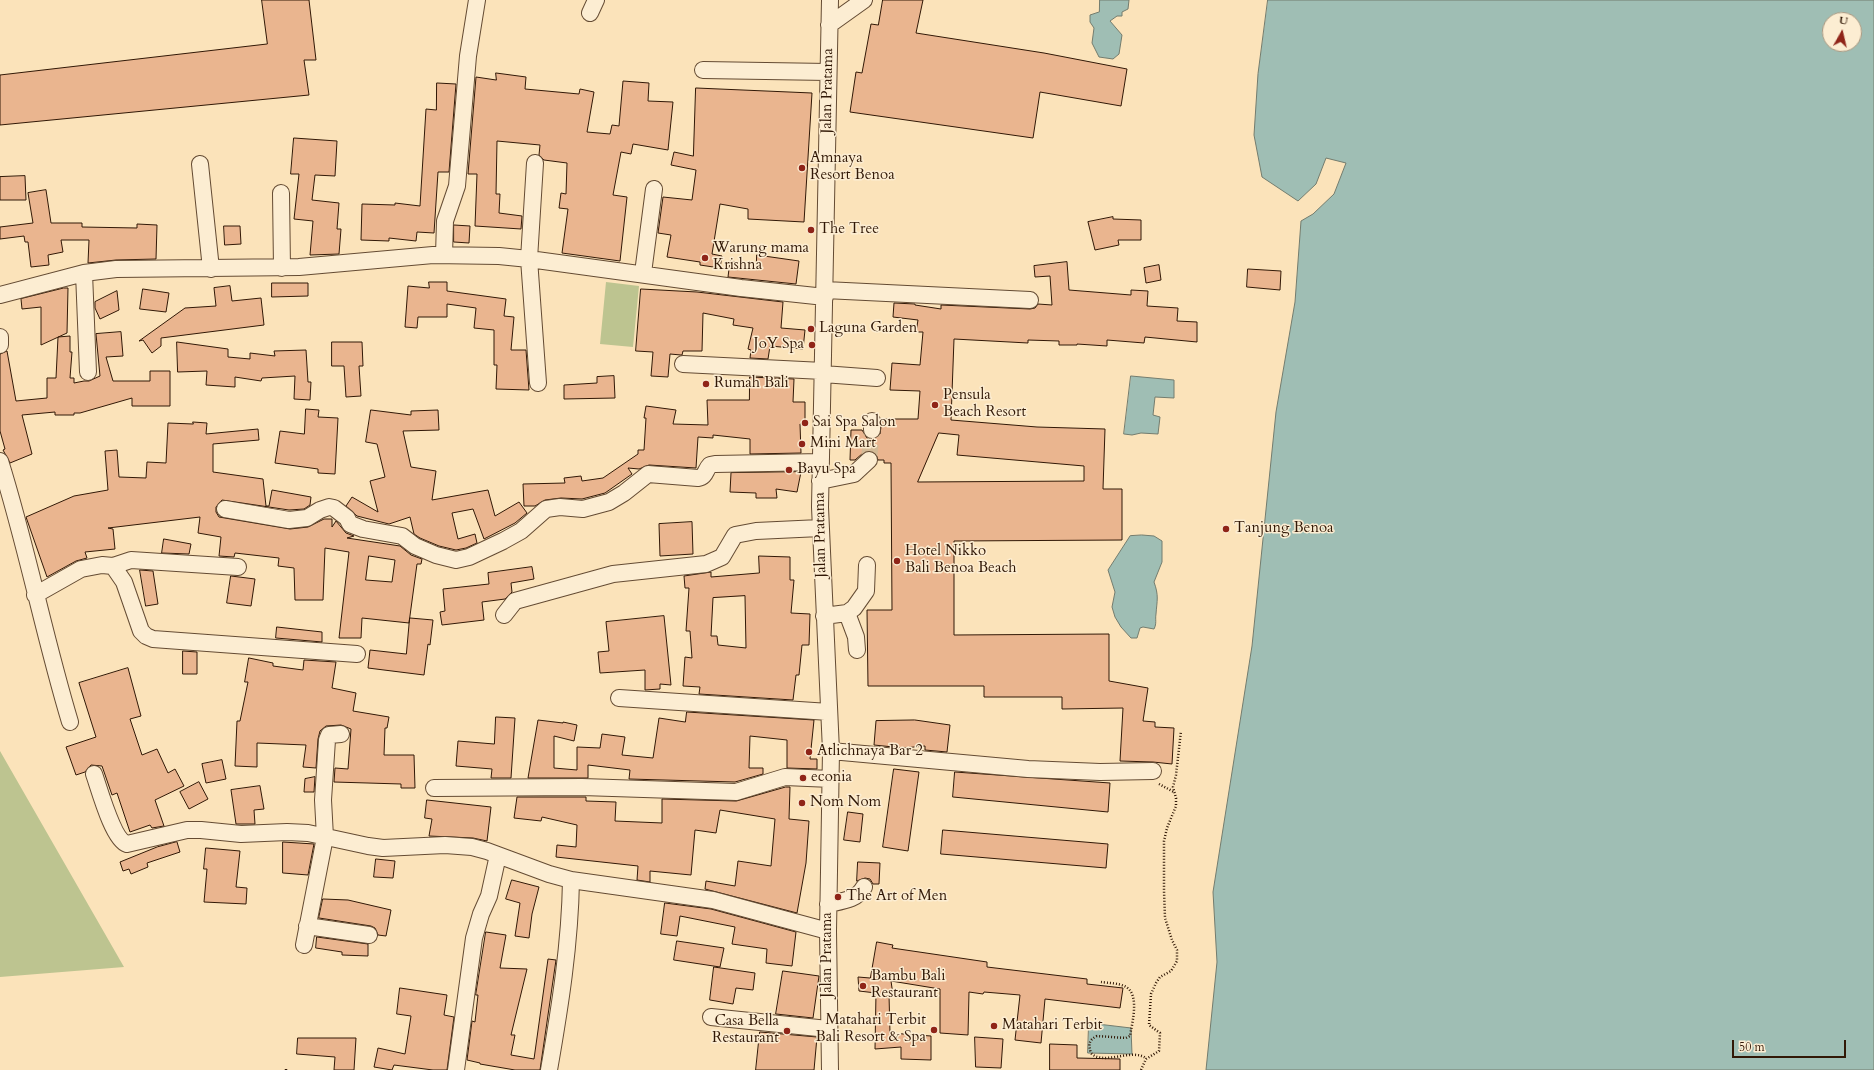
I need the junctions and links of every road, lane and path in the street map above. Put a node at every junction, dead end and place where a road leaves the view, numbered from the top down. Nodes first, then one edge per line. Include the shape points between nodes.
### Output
1 (477, 0) edge
2 (830, 0) edge
3 (864, 0) edge
4 (829, 25) junction
5 (703, 70) dead end
6 (828, 72) junction
7 (535, 163) dead end
8 (200, 164) dead end
9 (654, 188) dead end
10 (281, 193) dead end
11 (444, 255) junction
12 (529, 259) junction
13 (282, 268) junction
14 (211, 269) junction
15 (84, 273) junction
16 (643, 273) junction
17 (825, 293) junction
18 (0, 295) edge
19 (1030, 300) dead end
20 (0, 337) edge
21 (0, 345) edge
22 (683, 364) dead end
23 (88, 372) dead end
24 (823, 373) junction
25 (877, 378) dead end
26 (538, 383) dead end
27 (869, 460) tunnel mouth
28 (0, 461) edge
29 (821, 462) junction
30 (820, 481) junction
31 (225, 509) dead end
32 (820, 528) junction
33 (867, 565) dead end
34 (113, 566) junction
35 (238, 567) dead end
36 (35, 595) junction
37 (847, 613) junction
38 (504, 615) dead end
39 (824, 616) junction
40 (858, 650) dead end
41 (357, 654) dead end
42 (619, 698) dead end
43 (829, 712) junction
44 (70, 722) dead end
45 (1181, 731) dead end
46 (341, 734) dead end
47 (831, 751) junction
48 (1153, 771) dead end
49 (94, 774) dead end
50 (831, 779) junction
51 (434, 788) dead end
52 (325, 837) junction
53 (498, 855) junction
54 (571, 880) junction
55 (864, 887) dead end
56 (828, 904) junction
57 (307, 926) junction
58 (828, 931) junction
59 (369, 935) dead end
60 (304, 945) dead end
61 (1101, 982) dead end
62 (711, 1017) dead end
63 (828, 1029) junction
64 (1146, 1059) junction
65 (456, 1070) edge
66 (549, 1070) edge
67 (830, 1070) edge
68 (1141, 1070) edge

1 - 11 street via 468,56 456,186 446,221
2 - 4 street, Jalan Pratama
3 - 4 street
4 - 6 street, Jalan Pratama
5 - 6 street
6 - 17 street, Jalan Pratama
7 - 12 street
8 - 14 street
9 - 16 street
10 - 13 street
11 - 12 street
11 - 13 street
12 - 16 street
12 - 26 street
13 - 14 street
14 - 15 street via 116,269
15 - 18 street
15 - 23 street
16 - 17 street via 741,288
17 - 19 street
17 - 24 street, Jalan Pratama
20 - 21 street
22 - 24 street
24 - 25 street
24 - 29 street, Jalan Pratama
27 - 30 street via 854,474
28 - 36 street
29 - 30 street, Jalan Pratama
29 - 31 street via 715,464 710,465 706,474 698,478 648,474 609,502 583,509 546,509 515,534 469,557 456,560 415,546 402,536 350,524 347,518 334,508 328,507 307,518 289,520
30 - 32 street, Jalan Pratama
32 - 38 street via 756,531 735,535 722,557 706,564 614,574 514,602
32 - 39 street, Jalan Pratama
33 - 37 street via 866,591 854,608
34 - 35 street via 131,560
34 - 36 street via 102,565 81,569
34 - 41 street via 124,582 141,631 153,639
36 - 44 street
37 - 39 street
37 - 40 street
39 - 43 street, Jalan Pratama
42 - 43 street
43 - 47 street, Jalan Pratama
45 - 64 path via 1176,775 1173,781 1176,806 1164,841 1165,918 1178,950 1178,961 1172,971 1160,977 1151,994 1149,1025 1160,1033 1160,1046 1159,1051
46 - 52 street via 329,735 327,740 323,800
47 - 48 street via 1028,769
47 - 50 street, Jalan Pratama
49 - 52 street via 114,829 123,843 187,830 241,834 287,832
50 - 51 street via 785,777 736,792 582,787
50 - 56 street, Jalan Pratama
52 - 53 street via 368,846 395,848 414,845 472,847
52 - 57 street
53 - 54 street
53 - 65 street via 489,896 474,938
54 - 58 street via 713,900
54 - 66 street via 562,997
55 - 56 street via 853,898
56 - 58 street, Jalan Pratama
57 - 59 street
57 - 60 street
58 - 63 street, Jalan Pratama
61 - 64 path via 1126,987 1131,993 1134,1004 1130,1036 1097,1036 1090,1041 1091,1053 1099,1058 1131,1055
62 - 63 street
63 - 67 street, Jalan Pratama
64 - 68 path

